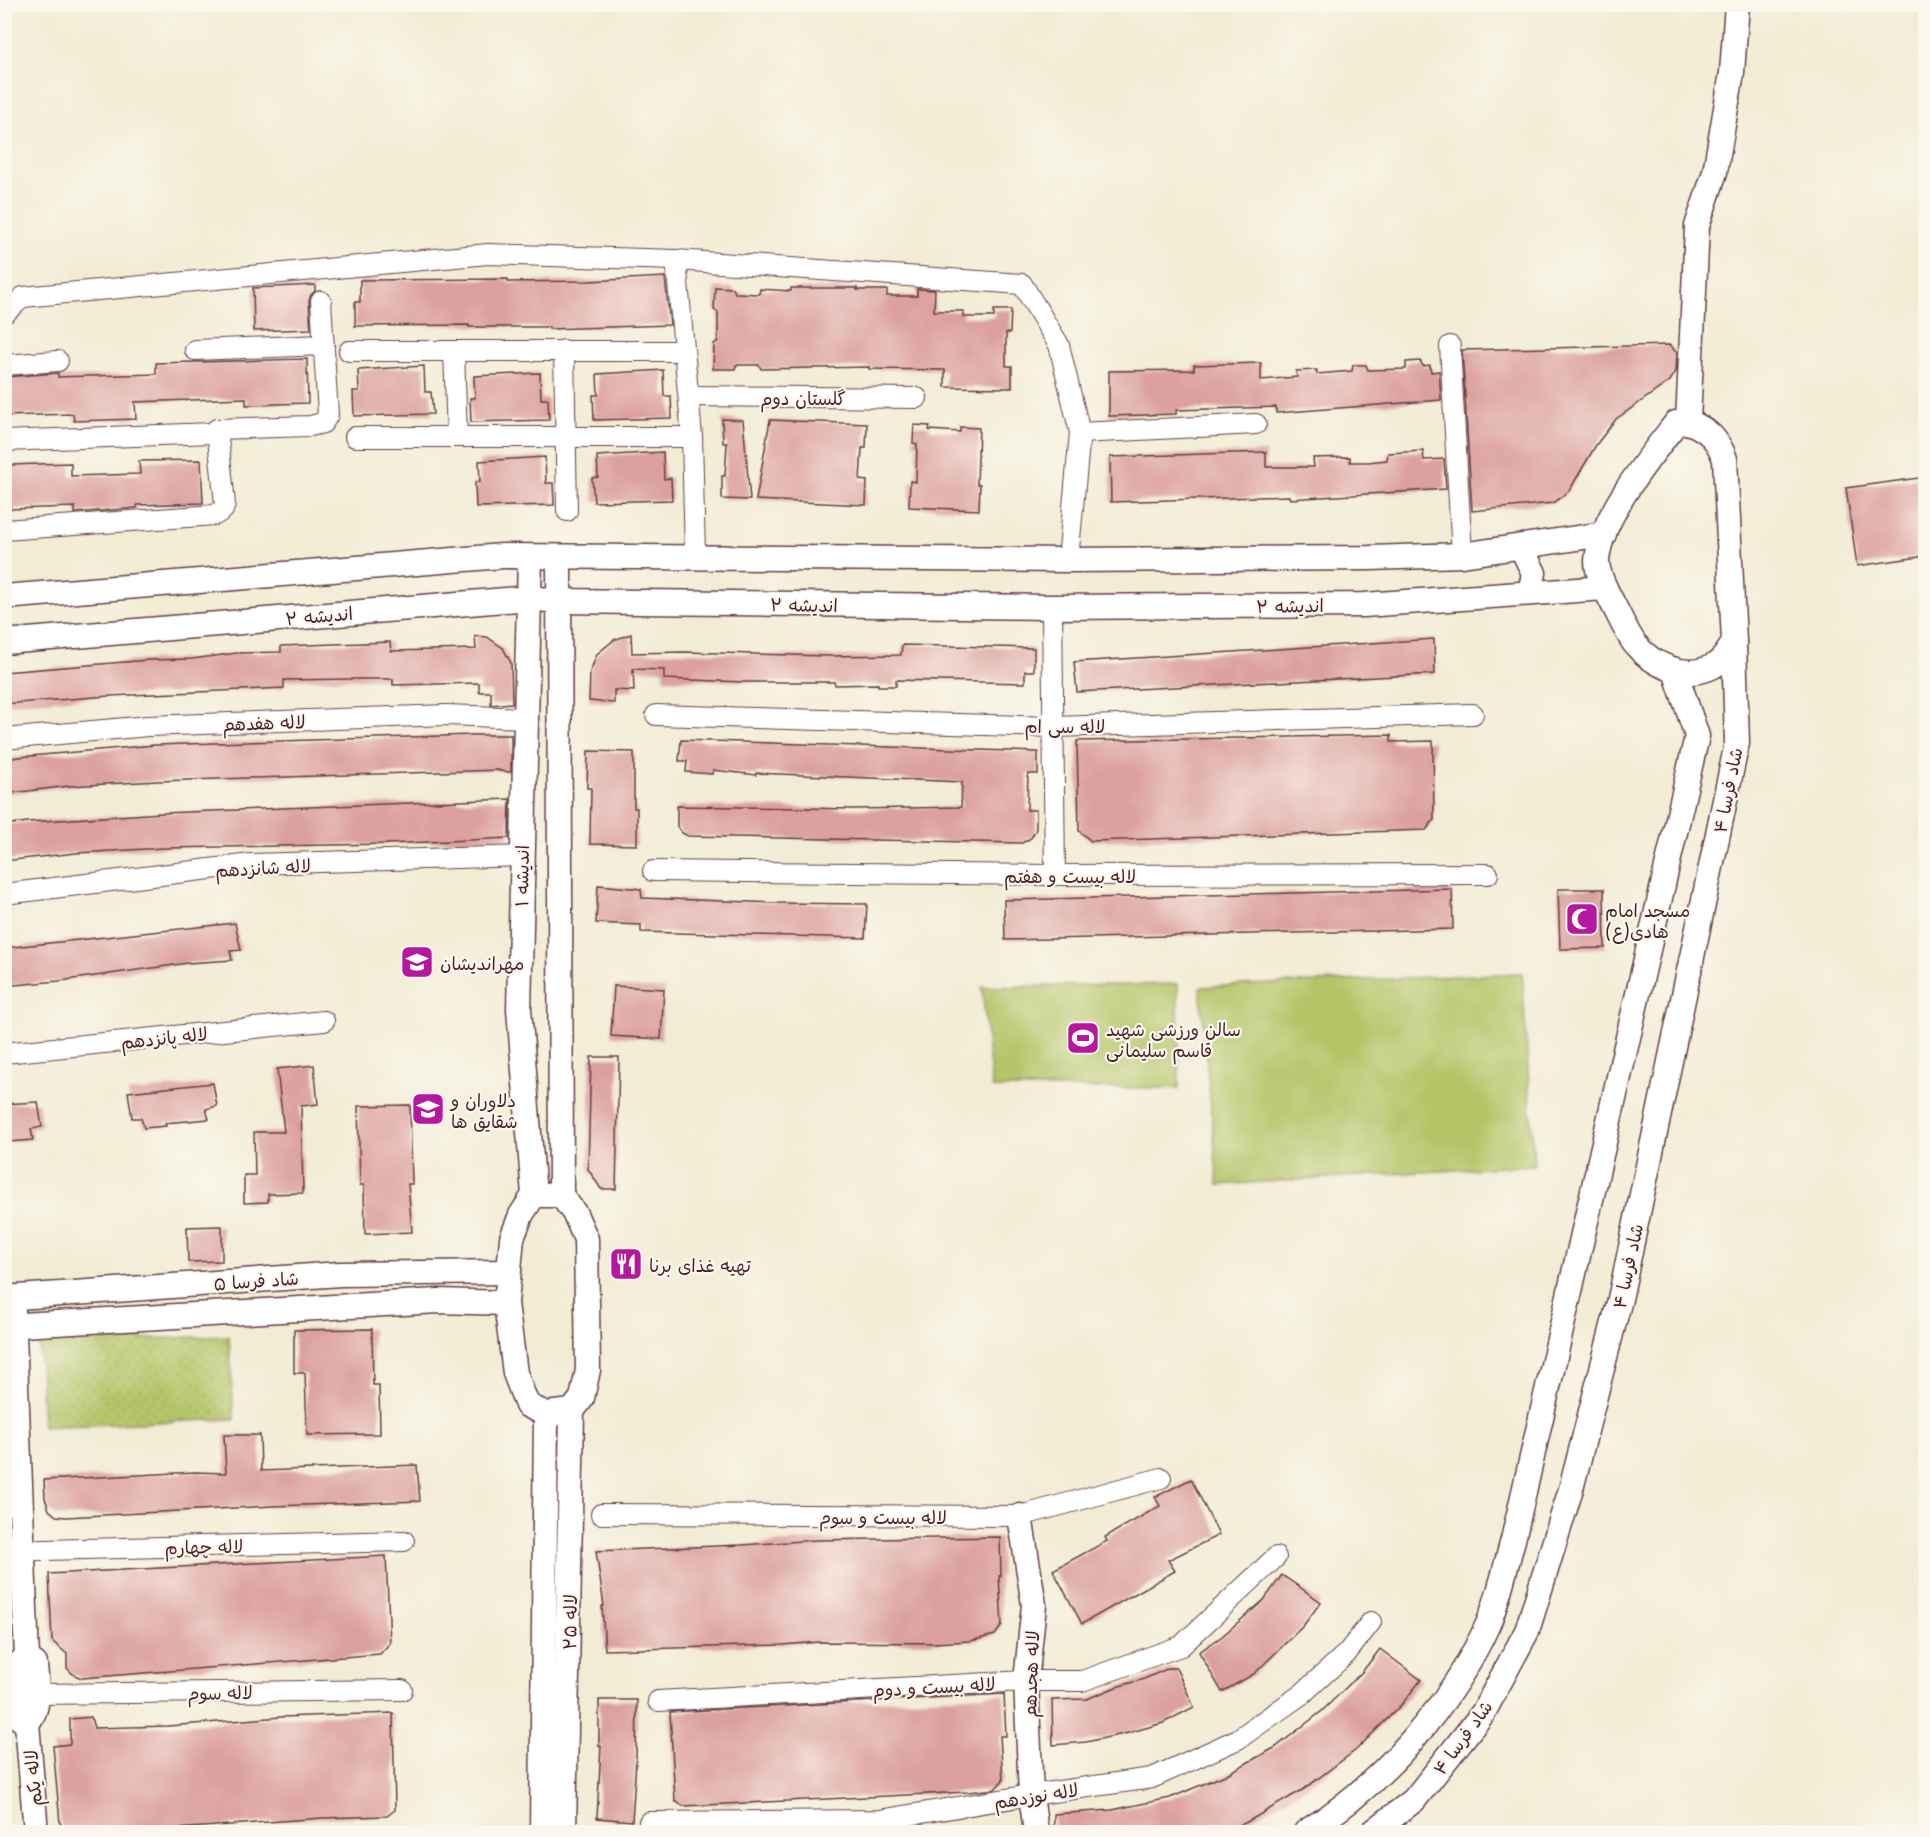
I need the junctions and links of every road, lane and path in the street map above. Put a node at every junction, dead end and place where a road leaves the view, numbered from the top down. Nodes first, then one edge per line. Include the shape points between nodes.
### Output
1 (1737, 4) edge
2 (676, 260) junction
3 (321, 302) dead end
4 (4, 314) edge
5 (324, 345) junction
6 (1450, 346) dead end
7 (195, 350) dead end
8 (564, 350) junction
9 (349, 351) dead end
10 (454, 351) junction
11 (684, 351) junction
12 (58, 361) dead end
13 (4, 365) edge
14 (689, 396) junction
15 (917, 398) dead end
16 (1688, 422) junction
17 (1256, 424) dead end
18 (217, 429) junction
19 (1080, 433) junction
20 (355, 437) dead end
21 (457, 437) junction
22 (692, 437) junction
23 (566, 438) junction
24 (4, 441) edge
25 (567, 511) dead end
26 (4, 530) edge
27 (1604, 534) junction
28 (1521, 547) junction
29 (1462, 555) junction
30 (695, 556) junction
31 (530, 557) junction
32 (559, 557) junction
33 (1068, 560) junction
34 (1605, 588) junction
35 (1530, 593) junction
36 (4, 597) edge
37 (529, 598) junction
38 (558, 601) junction
39 (1052, 607) junction
40 (4, 642) edge
41 (1734, 642) junction
42 (1675, 671) junction
43 (1473, 714) dead end
44 (656, 715) dead end
45 (525, 718) junction
46 (1054, 727) junction
47 (4, 739) edge
48 (522, 856) junction
49 (653, 871) dead end
50 (1488, 874) dead end
51 (1055, 875) junction
52 (4, 894) edge
53 (324, 1021) dead end
54 (4, 1053) edge
55 (534, 1195) junction
56 (561, 1195) junction
57 (508, 1272) junction
58 (8, 1298) edge
59 (506, 1303) junction
60 (9, 1325) edge
61 (572, 1411) junction
62 (546, 1414) junction
63 (1161, 1478) dead end
64 (545, 1491) junction
65 (572, 1491) junction
66 (601, 1514) dead end
67 (1020, 1516) junction
68 (404, 1541) dead end
69 (13, 1551) edge
70 (1276, 1557) dead end
71 (1371, 1622) dead end
72 (1026, 1681) junction
73 (19, 1690) edge
74 (402, 1690) dead end
75 (658, 1701) dead end
76 (1031, 1795) junction
77 (649, 1822) dead end
78 (36, 1833) edge
79 (542, 1833) edge
80 (564, 1833) edge
81 (1036, 1833) edge
82 (1306, 1833) edge
83 (1374, 1833) edge

1 - 16 street via 1731,74 1715,172 1698,226
2 - 4 street via 488,254 22,297
2 - 11 street
2 - 19 street via 1022,284 1059,345
3 - 5 street
5 - 7 street
5 - 18 street via 328,415 323,423
6 - 29 street
8 - 10 street
8 - 11 street
8 - 23 street
9 - 10 street
10 - 21 street
11 - 14 street
12 - 13 street
14 - 15 street, گلستان دوم
14 - 22 street
16 - 27 street via 1676,423 1654,451 1613,513
16 - 41 street, شاد فرسا ۴ via 1712,436 1725,459
17 - 19 street
18 - 24 street via 212,433
18 - 26 street via 225,504 215,515
19 - 33 street
20 - 21 street
21 - 23 street
22 - 23 street
22 - 30 street
23 - 25 street
27 - 28 street
27 - 34 street via 1597,564
28 - 29 street
28 - 35 street via 1534,573
29 - 33 street
30 - 32 street
30 - 33 street
31 - 32 street
31 - 36 street via 501,556
31 - 37 street, اندیشه ۱
32 - 38 street, اندیشه ۱
34 - 35 street, اندیشه ۲
34 - 42 street via 1636,645 1657,663
35 - 39 street, اندیشه ۲ via 1364,605
37 - 38 street, اندیشه ۲
37 - 40 street, اندیشه ۲
37 - 45 street, اندیشه ۱
38 - 39 street, اندیشه ۲
38 - 56 street, اندیشه ۱
39 - 46 street
41 - 42 street via 1710,668
41 - 83 street, شاد فرسا ۴ via 1737,743 1620,1299 1567,1500 1527,1631 1483,1713 1414,1800
42 - 82 street, شاد فرسا ۴ via 1697,736 1513,1540 1488,1623 1448,1696 1390,1767
43 - 46 street, لاله سی ام
44 - 46 street, لاله سی ام
45 - 47 street, لاله هفدهم via 447,715 148,726
45 - 48 street, اندیشه ۱
46 - 51 street
48 - 52 street, لاله شانزدهم via 251,864
48 - 55 street, اندیشه ۱ via 519,1009
49 - 51 street, لاله بیست و هفتم
50 - 51 street, لاله بیست و هفتم
53 - 54 street, لاله پانزدهم
55 - 56 street
55 - 57 street via 520,1215 512,1238
56 - 61 street via 586,1239 588,1370 582,1398
57 - 58 street, شاد فرسا ۵ via 340,1274
57 - 59 street
58 - 60 street
59 - 60 street, شاد فرسا ۵ via 438,1301
59 - 62 street via 515,1373 527,1405
60 - 69 street
61 - 62 street
61 - 65 street, لاله ۲۵
62 - 64 street, لاله ۲۵
63 - 67 street, لاله بیست و سوم
64 - 65 street via 559,1484
64 - 79 street, لاله ۲۵
65 - 80 street, لاله ۲۵
66 - 67 street, لاله بیست و سوم
67 - 72 street, لاله هجدهم via 1034,1605
68 - 69 street, لاله چهارم
69 - 73 street via 27,1658 35,1664
70 - 72 street, لاله بیست و دوم via 1181,1646 1082,1681
71 - 76 street, لاله نوزدهم via 1347,1653 1302,1694 1238,1739 1152,1778
72 - 75 street, لاله بیست و دوم
72 - 76 street, لاله هجدهم
73 - 74 street, لاله سوم
73 - 78 street, لاله یکم via 15,1707 18,1717 27,1723
76 - 77 street, لاله نوزدهم via 879,1820
76 - 81 street, لاله هجدهم

